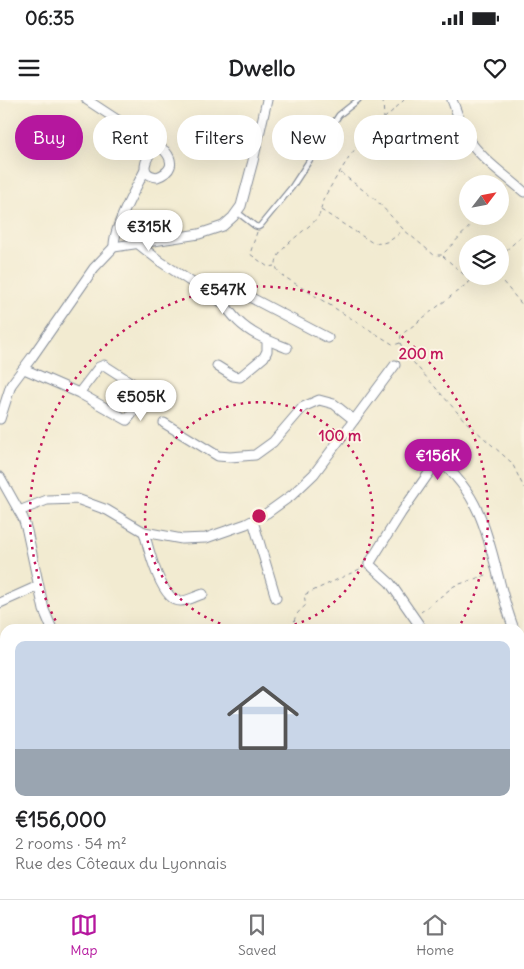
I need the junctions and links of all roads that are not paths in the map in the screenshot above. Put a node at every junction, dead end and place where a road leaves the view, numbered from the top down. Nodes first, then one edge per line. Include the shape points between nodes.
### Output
1 (87, 100) edge
2 (267, 100) edge
3 (358, 100) edge
4 (452, 100) edge
5 (110, 115) edge
6 (167, 153) edge
7 (147, 160) edge
8 (145, 170) junction
9 (524, 192) edge
10 (237, 212) junction
11 (137, 243) junction
12 (114, 246) junction
13 (223, 303) junction
14 (328, 338) dead end
15 (267, 341) junction
16 (287, 348) dead end
17 (395, 365) dead end
18 (217, 366) dead end
19 (24, 369) junction
20 (79, 393) junction
21 (0, 419) edge
22 (354, 420) junction
23 (164, 423) dead end
24 (0, 477) edge
25 (19, 511) junction
26 (253, 521) junction
27 (144, 532) junction
28 (38, 586) junction
29 (203, 594) dead end
30 (276, 598) dead end
31 (0, 603) edge
32 (50, 624) edge
33 (419, 624) edge
34 (513, 624) edge

1 - 5 street
2 - 10 street
3 - 10 lane via 338,115 292,187 258,228
4 - 9 street via 472,144
6 - 8 street via 170,157 167,172 157,177
7 - 8 street
8 - 12 street via 119,226
10 - 11 street via 214,230
11 - 12 street
11 - 13 street
12 - 19 street via 94,268
13 - 14 street via 230,297 244,294
13 - 15 street via 239,322
15 - 16 street
15 - 18 street via 268,351 264,357 240,377
17 - 22 street
19 - 20 street
19 - 21 street via 11,385
20 - 20 street via 127,420 135,410 141,390 104,365
22 - 23 street via 334,404 319,400 303,407 274,442 263,450 230,457 218,456
22 - 26 street via 314,474 292,495
24 - 25 street
25 - 27 street via 46,500 77,499 107,510
25 - 28 street via 28,531
26 - 27 street via 206,538 182,539
26 - 30 street
27 - 29 street via 167,594 180,601
28 - 31 street
28 - 32 street
33 - 34 street via 390,583 369,564 438,460 452,471 473,500 484,524

